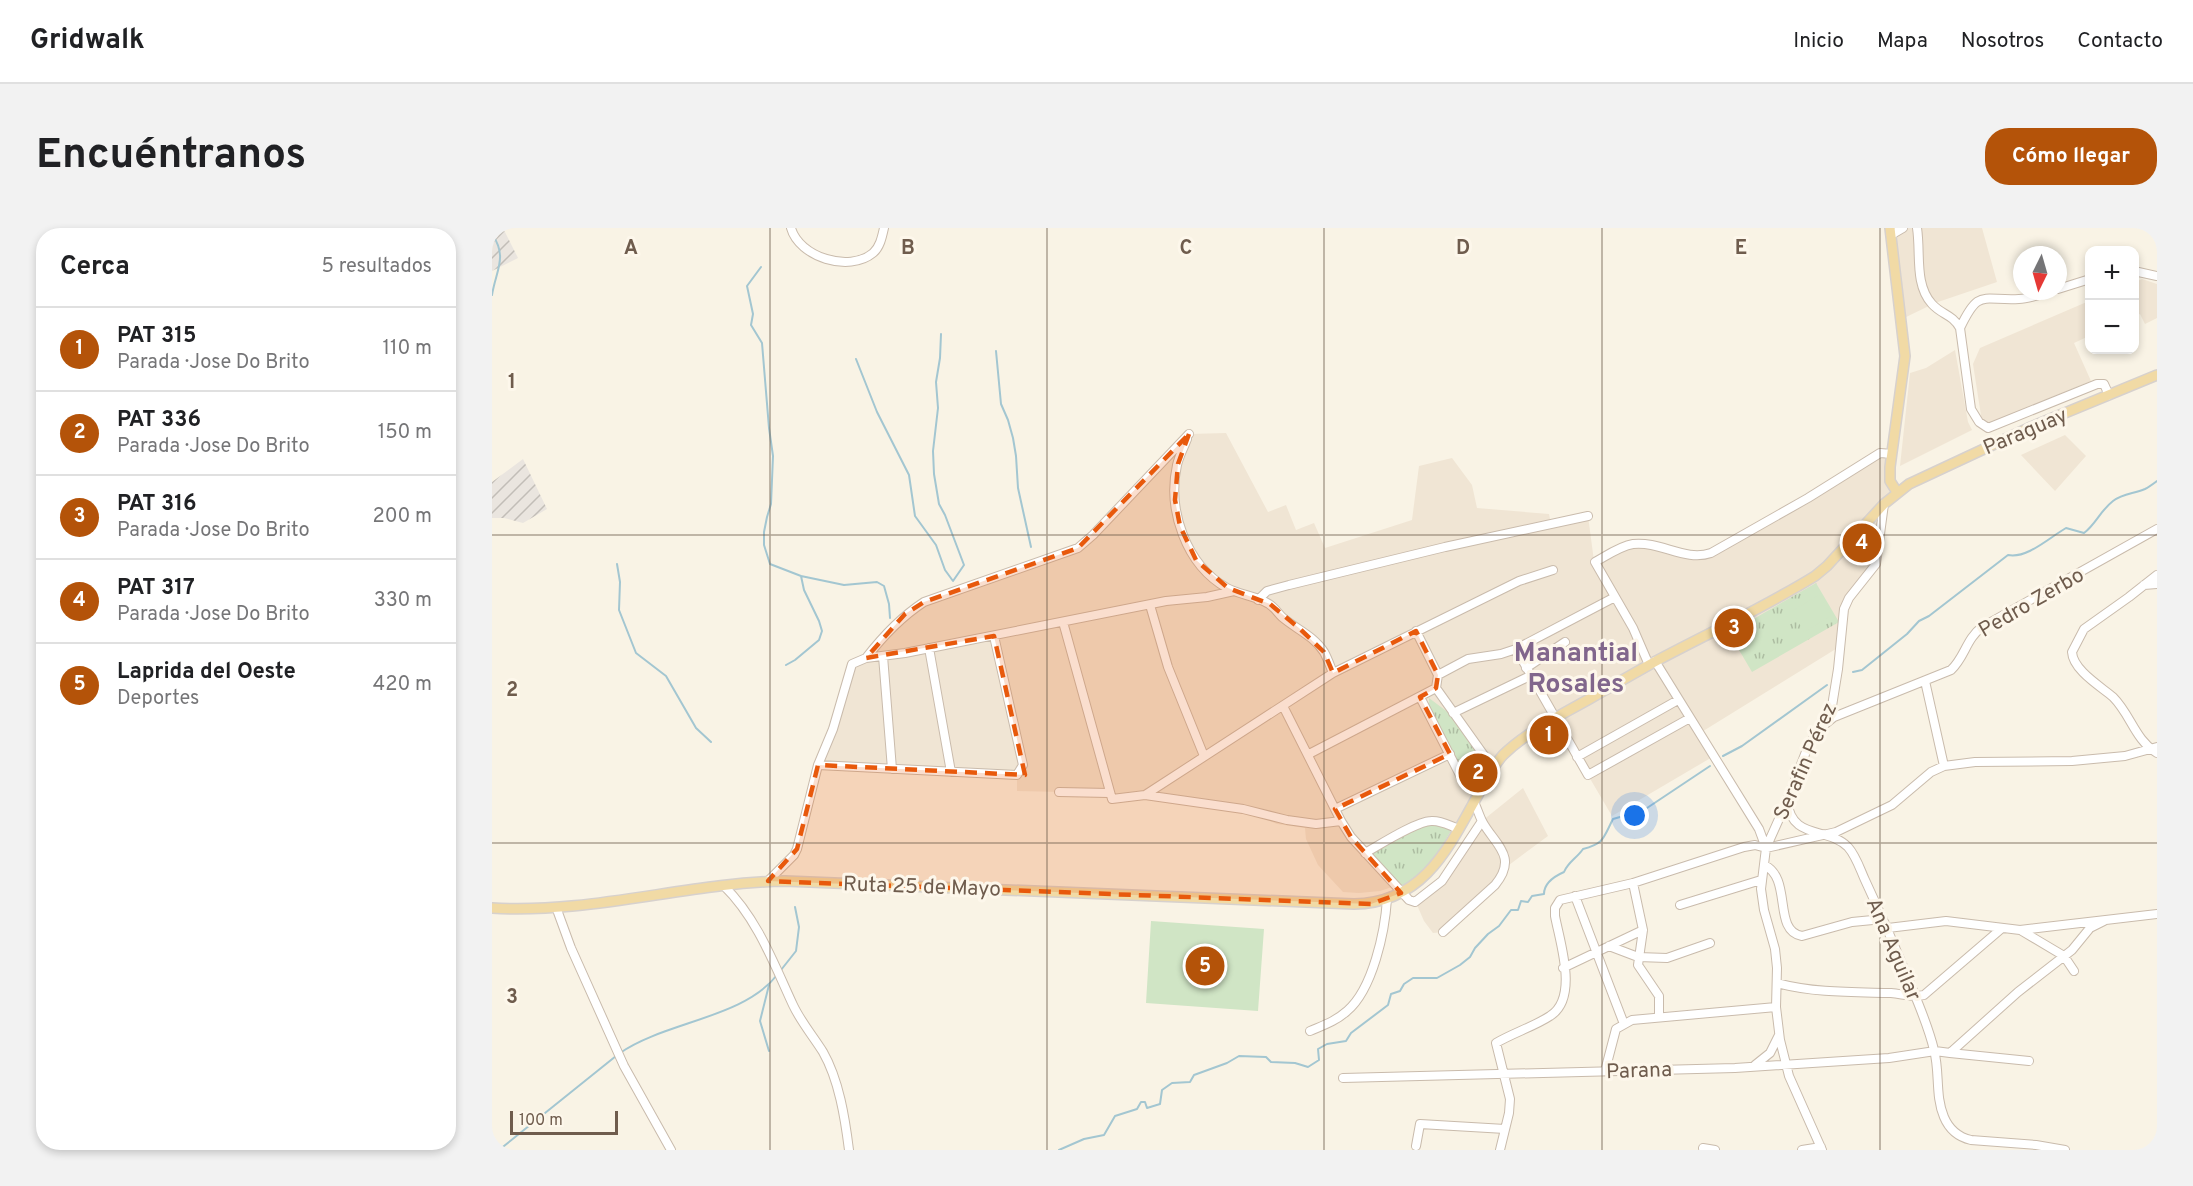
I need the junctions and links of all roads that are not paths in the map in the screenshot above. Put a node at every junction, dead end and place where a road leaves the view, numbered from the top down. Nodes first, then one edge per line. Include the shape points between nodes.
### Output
1 (791, 228) edge
2 (884, 228) edge
3 (1903, 228) edge
4 (1917, 228) edge
5 (1891, 231) edge
6 (2139, 272) edge
7 (2157, 276) edge
8 (2085, 281) edge
9 (2067, 286) edge
10 (2013, 299) edge
11 (1960, 328) junction
12 (2157, 375) edge
13 (2109, 395) junction
14 (1892, 454) junction
15 (1897, 492) junction
16 (1884, 504) junction
17 (1588, 516) dead end
18 (2157, 529) edge
19 (1553, 570) dead end
20 (2157, 575) edge
21 (2157, 584) edge
22 (2144, 585) junction
23 (1234, 591) junction
24 (1615, 597) junction
25 (1258, 600) junction
26 (1150, 604) junction
27 (1063, 622) junction
28 (1416, 631) junction
29 (994, 636) junction
30 (1565, 642) dead end
31 (929, 648) junction
32 (1516, 649) junction
33 (883, 656) junction
34 (866, 658) junction
35 (1652, 663) junction
36 (1528, 672) junction
37 (1333, 673) junction
38 (1438, 675) junction
39 (1925, 681) junction
40 (1436, 688) junction
41 (1420, 697) junction
42 (1678, 700) junction
43 (1283, 706) junction
44 (1453, 713) junction
45 (1690, 717) junction
46 (1554, 719) junction
47 (1819, 729) junction
48 (2155, 750) edge
49 (1309, 754) junction
50 (1450, 754) junction
51 (1204, 756) junction
52 (1577, 757) junction
53 (818, 765) junction
54 (1944, 766) junction
55 (1493, 768) junction
56 (892, 769) junction
57 (951, 772) junction
58 (1059, 792) dead end
59 (1109, 793) junction
60 (1145, 795) junction
61 (1476, 799) junction
62 (1787, 801) junction
63 (1335, 809) junction
64 (1341, 821) junction
65 (1482, 821) junction
66 (1459, 829) junction
67 (1820, 835) junction
68 (1766, 848) junction
69 (1365, 853) junction
70 (1764, 865) junction
71 (1761, 880) junction
72 (768, 881) junction
73 (1633, 883) junction
74 (724, 886) junction
75 (1401, 893) junction
76 (1575, 896) junction
77 (1388, 899) junction
78 (1680, 904) dead end
79 (556, 907) junction
80 (492, 908) edge
81 (2157, 914) edge
82 (1883, 919) junction
83 (2104, 921) junction
84 (1888, 928) junction
85 (2001, 929) junction
86 (1643, 930) junction
87 (2020, 930) junction
88 (1443, 932) dead end
89 (1710, 942) dead end
90 (1609, 946) junction
91 (1597, 952) junction
92 (2064, 956) junction
93 (1638, 957) junction
94 (1563, 968) junction
95 (2074, 971) dead end
96 (1777, 983) junction
97 (1914, 997) junction
98 (1776, 1007) junction
99 (1659, 1017) junction
100 (1624, 1024) junction
101 (1311, 1031) dead end
102 (1780, 1034) junction
103 (1935, 1051) junction
104 (1950, 1053) junction
105 (2029, 1061) dead end
106 (1785, 1065) junction
107 (1751, 1067) junction
108 (1605, 1071) junction
109 (1504, 1073) junction
110 (1343, 1078) dead end
111 (1505, 1129) junction
112 (2001, 1142) junction
113 (1416, 1146) dead end
114 (1703, 1148) dead end
115 (1821, 1148) edge
116 (671, 1150) edge
117 (849, 1150) edge
118 (1500, 1150) edge
119 (1714, 1150) edge
120 (1802, 1150) edge
121 (2014, 1150) edge
122 (2066, 1150) edge

1 - 2 street via 793,237 808,251 835,261 858,261 873,253
3 - 5 street
4 - 11 street via 1921,286 1932,304 1952,316
5 - 14 main road via 1905,356
6 - 7 street
8 - 9 street
10 - 11 street via 1992,297 1974,303
11 - 13 street via 1971,409 1978,422 1988,428 2097,384 2104,384
12 - 13 main road, Paraguay
13 - 15 main road, Paraguay via 1926,474
14 - 15 main road via 1890,481
14 - 24 street via 1880,453 1711,553 1691,556 1669,548 1630,544 1594,562
15 - 16 main road, Paraguay
16 - 35 main road, Paraguay via 1815,576
16 - 47 street, Serafin Pérez via 1876,564 1844,609 1834,698
17 - 25 street via 1289,585 1267,591
18 - 39 street, Pedro Zerbo via 1982,627 1968,640 1951,670
19 - 28 street via 1520,581
20 - 22 street
21 - 22 street
22 - 48 street via 2084,628 2072,652 2076,666 2114,699 2141,740
23 - 25 street
23 - 26 street
23 - 34 street via 1208,574 1187,546 1180,526 1175,482 1190,434 1078,548 924,602 905,614
24 - 32 street
24 - 35 street
25 - 37 street via 1270,604 1316,642
26 - 27 street
26 - 51 street via 1168,667
27 - 29 street
27 - 59 street
28 - 37 street
28 - 38 street
29 - 31 street
29 - 57 street via 1023,765 1017,775
30 - 36 street
31 - 33 street
31 - 57 street
32 - 36 street
32 - 38 street via 1468,659
33 - 34 street
33 - 56 street
34 - 53 street via 852,664
35 - 42 street
35 - 46 main road, Ruta 25 de Mayo
36 - 44 street
36 - 46 street
37 - 43 street
38 - 40 street
39 - 47 street, Pedro Zerbo via 1834,717
39 - 54 street
40 - 41 street
40 - 44 street
41 - 49 street
41 - 50 street
42 - 45 street
42 - 52 street
43 - 49 street
43 - 51 street
44 - 55 street
45 - 52 street via 1588,775
45 - 68 street via 1759,829
46 - 52 street
46 - 55 main road, Ruta 25 de Mayo via 1504,754
47 - 62 street, Serafin Pérez
48 - 54 street via 2072,761
49 - 63 street
50 - 61 street
50 - 63 street
51 - 60 street
53 - 56 street
53 - 72 street via 797,849
54 - 67 street via 1931,772 1893,805 1836,832
55 - 61 main road, Ruta 25 de Mayo
56 - 57 street
58 - 59 street
59 - 60 street via 1112,799
60 - 64 street via 1316,824
61 - 65 street
61 - 66 main road, Ruta 25 de Mayo
62 - 67 street, Ana Aguilar via 1789,814 1796,823
62 - 68 street, Serafin Pérez
63 - 64 street
64 - 69 street
65 - 75 street via 1442,881 1415,902
65 - 88 street via 1502,850 1502,877
66 - 69 street via 1431,821
66 - 75 main road, Ruta 25 de Mayo via 1434,866
67 - 68 street
67 - 82 street, Ana Aguilar via 1841,841 1853,853
68 - 70 street
68 - 73 street via 1755,845
69 - 75 street
70 - 71 street
70 - 82 street via 1775,872 1787,927 1794,934 1802,936 1852,922
71 - 78 street
71 - 96 street
72 - 74 main road, Ruta 25 de Mayo
72 - 77 main road, Ruta 25 de Mayo via 1354,904
73 - 76 street
73 - 86 street
74 - 79 main road, Ruta 25 de Mayo
74 - 117 street via 736,898 774,961 794,1008 827,1060 837,1088
75 - 77 main road, Ruta 25 de Mayo
76 - 91 street
76 - 94 street via 1560,900 1555,908
77 - 101 street via 1375,962 1361,996 1333,1022
79 - 80 main road, Ruta 25 de Mayo
79 - 116 street via 624,1066
81 - 83 street
82 - 84 street, Ana Aguilar
83 - 87 street
83 - 92 street via 2090,928
84 - 85 street via 1947,921
84 - 97 street, Ana Aguilar
85 - 87 street
85 - 97 street via 1923,995
86 - 90 street
86 - 93 street
87 - 92 street
89 - 93 street via 1667,958
90 - 91 street
90 - 93 street
91 - 94 street
91 - 100 street
92 - 95 street
92 - 104 street
93 - 99 street via 1638,965 1659,996
94 - 109 street via 1567,976 1563,1003 1556,1011 1497,1043
96 - 97 street via 1821,992
96 - 98 street
97 - 103 street, Ana Aguilar
98 - 99 street
98 - 102 street
99 - 100 street
100 - 108 street via 1613,1036
102 - 106 street
102 - 107 street via 1770,1053
103 - 104 street, Parana
103 - 106 street, Parana
103 - 112 street, Ana Aguilar via 1939,1103 1945,1120 1960,1137
104 - 105 street, Parana
106 - 107 street, Parana
106 - 115 street
107 - 108 street, Parana
108 - 109 street, Parana
109 - 110 street, Parana
109 - 111 street via 1510,1099
111 - 113 street via 1420,1124
111 - 118 street
112 - 121 street
112 - 122 street
114 - 119 street
115 - 120 street

